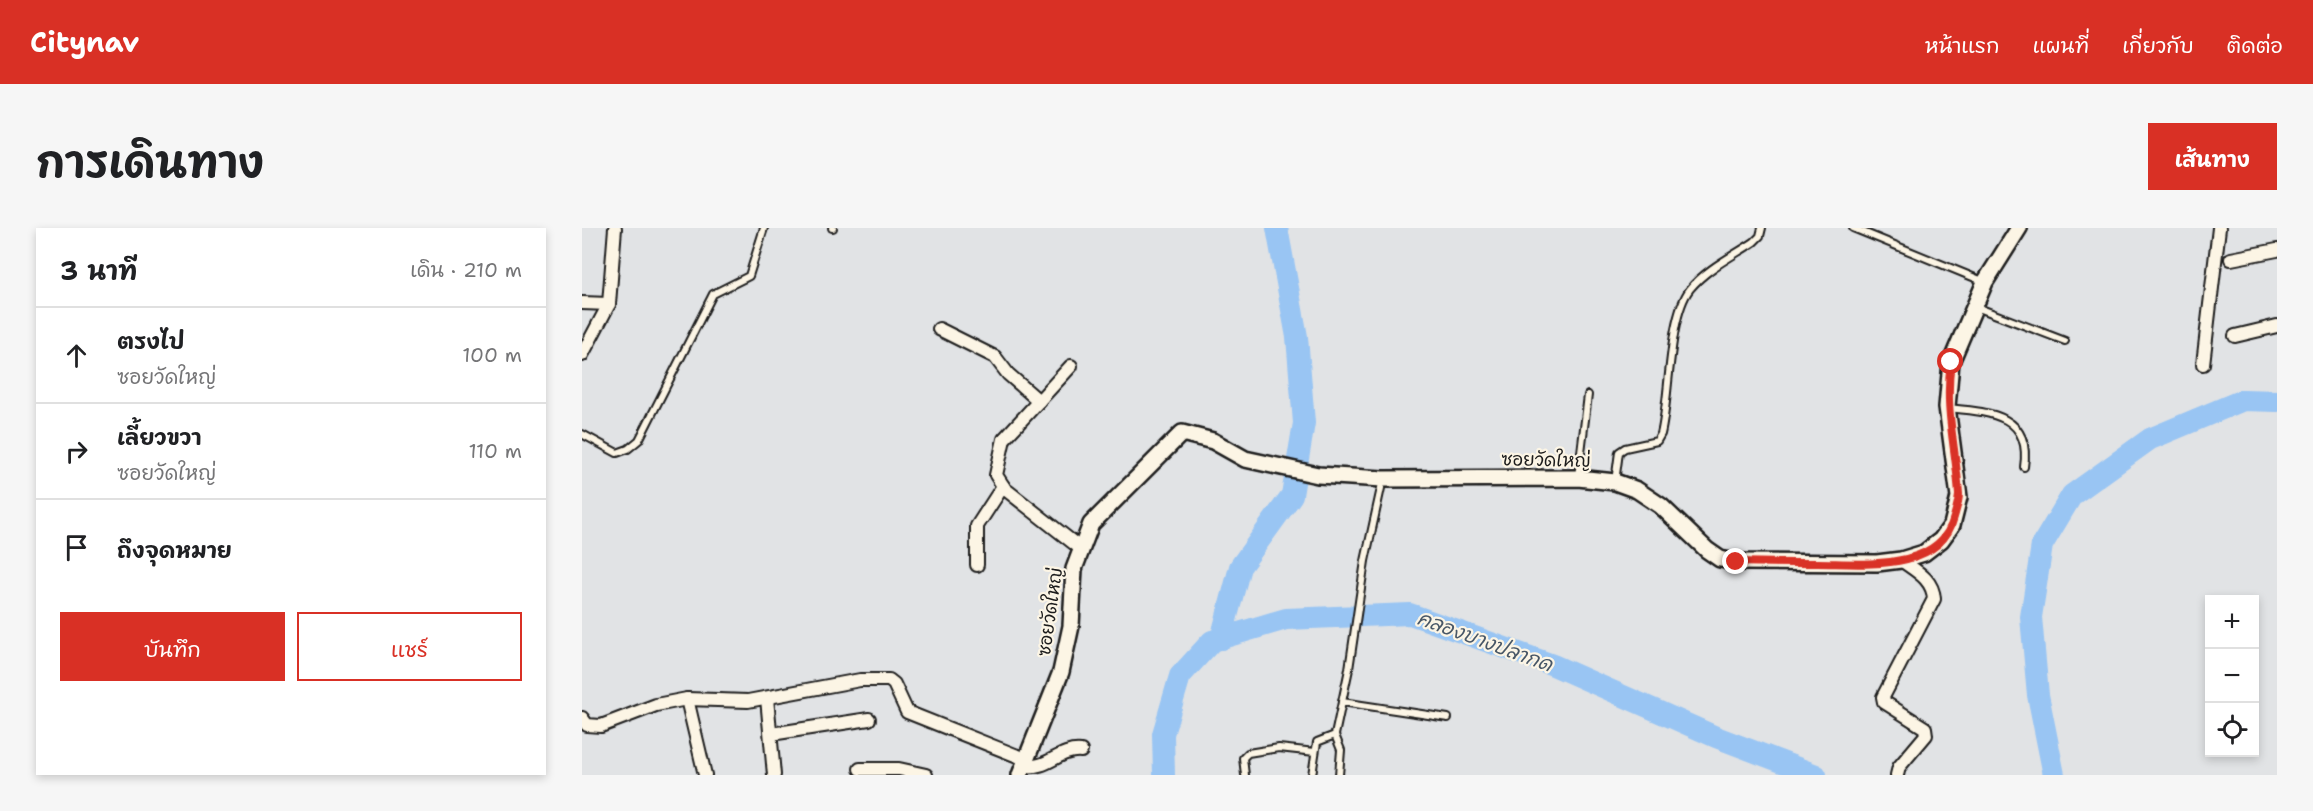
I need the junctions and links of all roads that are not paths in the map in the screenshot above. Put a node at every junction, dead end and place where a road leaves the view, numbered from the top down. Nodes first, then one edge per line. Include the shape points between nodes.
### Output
1 (615, 228) edge
2 (764, 228) edge
3 (1762, 228) edge
4 (1853, 228) edge
5 (2019, 228) edge
6 (2219, 228) edge
7 (2277, 250) edge
8 (2231, 259) dead end
9 (1985, 282) junction
10 (582, 303) edge
11 (609, 304) junction
12 (1975, 306) junction
13 (2277, 326) edge
14 (939, 329) dead end
15 (2235, 336) dead end
16 (2065, 341) dead end
17 (582, 355) edge
18 (2203, 364) dead end
19 (1071, 366) dead end
20 (1588, 395) dead end
21 (1039, 401) junction
22 (1947, 408) junction
23 (582, 434) edge
24 (2024, 467) dead end
25 (1578, 478) junction
26 (1383, 479) junction
27 (1615, 482) junction
28 (1003, 486) junction
29 (1080, 548) junction
30 (1901, 560) junction
31 (978, 565) dead end
32 (767, 698) junction
33 (687, 699) junction
34 (1342, 702) junction
35 (582, 718) edge
36 (1448, 718) dead end
37 (869, 719) dead end
38 (771, 734) junction
39 (1335, 735) junction
40 (1082, 751) dead end
41 (1315, 752) junction
42 (1023, 767) edge
43 (860, 769) dead end
44 (705, 775) edge
45 (774, 775) edge
46 (926, 775) edge
47 (1245, 775) edge
48 (1312, 775) edge
49 (1339, 775) edge
50 (1897, 775) edge

1 - 11 street
2 - 23 lane via 749,276 713,294 639,440 617,453
3 - 27 lane via 1754,242 1702,277 1687,294 1678,322 1661,434 1657,441 1619,452
4 - 9 lane
5 - 9 street, ซอยวัดใหญ่
6 - 18 street
7 - 8 street
9 - 12 street, ซอยวัดใหญ่
10 - 11 street
11 - 17 street
12 - 16 lane
12 - 22 street, ซอยวัดใหญ่ via 1951,362
13 - 15 street
14 - 21 street via 995,357
19 - 21 street
20 - 25 lane
21 - 28 street via 1004,439 996,475
22 - 24 lane via 2006,419 2023,436 2027,447
22 - 30 street, ซอยวัดใหญ่ via 1959,497 1952,525 1924,553
25 - 26 street, ซอยวัดใหญ่
25 - 27 street, ซอยวัดใหญ่
26 - 29 street, ซอยวัดใหญ่ via 1318,475 1245,459 1213,441 1182,433 1091,524
26 - 34 lane
27 - 30 street, ซอยวัดใหญ่ via 1637,490 1661,506 1720,559 1830,563
28 - 29 street
28 - 31 street via 977,526
29 - 42 street, ซอยวัดใหญ่ via 1061,672
30 - 50 street via 1928,580 1934,599 1883,697 1884,702 1925,728 1926,735 1899,767
32 - 33 street via 707,702
32 - 38 street
32 - 42 street via 848,681 889,680 909,713
33 - 35 street via 656,705 601,726 587,725
33 - 44 street
34 - 36 lane
34 - 39 lane
37 - 38 street
38 - 45 street
39 - 41 lane via 1317,742
39 - 49 lane via 1341,750
40 - 42 street via 1065,753 1040,767
41 - 47 lane via 1279,748 1248,753 1243,758
41 - 48 lane
43 - 46 street via 898,769

